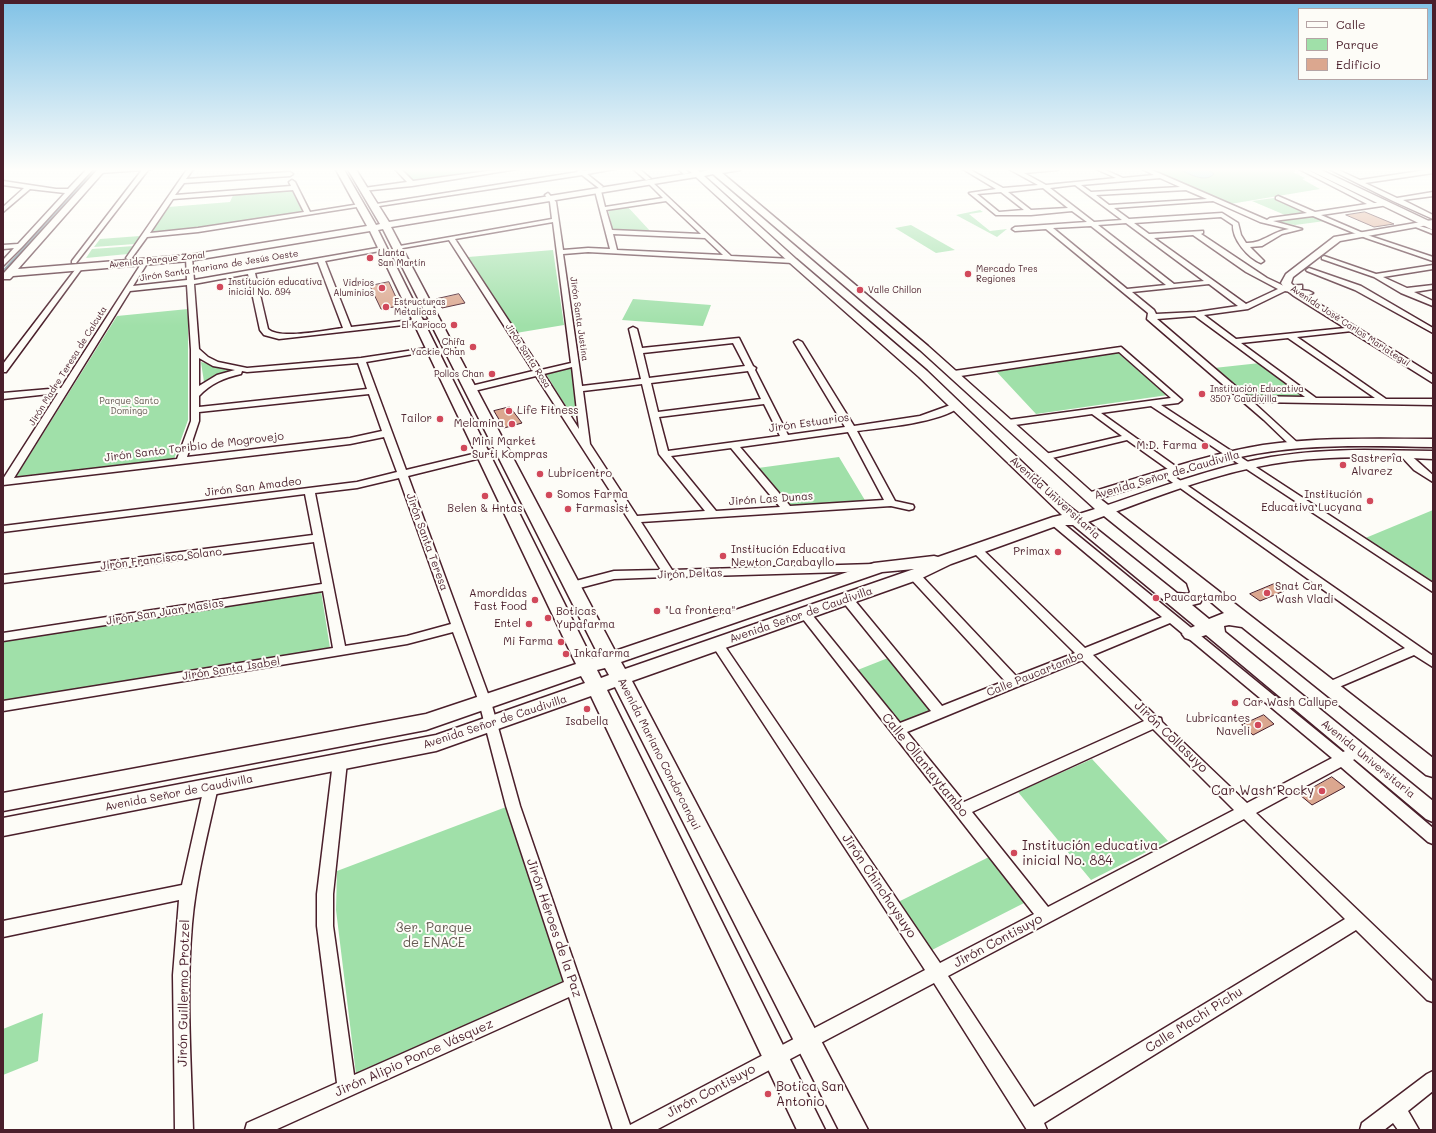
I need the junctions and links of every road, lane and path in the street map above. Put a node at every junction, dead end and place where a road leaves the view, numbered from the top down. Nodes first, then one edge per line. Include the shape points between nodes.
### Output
1 (556, 220) edge
2 (43, 221) edge
3 (53, 221) edge
4 (109, 221) edge
5 (155, 221) edge
6 (261, 221) edge
7 (369, 221) edge
8 (383, 221) edge
9 (404, 221) edge
10 (551, 221) edge
11 (606, 221) edge
12 (691, 221) edge
13 (750, 221) edge
14 (773, 221) edge
15 (1088, 221) edge
16 (1128, 221) joint
17 (1231, 221) edge
18 (1262, 221) edge
19 (1330, 221) edge
20 (385, 224) junction
21 (1092, 224) junction
22 (1429, 224) edge
23 (372, 226) junction
24 (1048, 227) junction
25 (355, 229) junction
26 (1016, 229) dead end
27 (609, 232) junction
28 (1194, 232) junction
29 (1204, 232) dead end
30 (145, 235) junction
31 (707, 236) junction
32 (1148, 236) junction
33 (1364, 236) junction
34 (451, 238) junction
35 (396, 245) junction
36 (20, 246) junction
37 (1245, 246) junction
38 (3, 247) edge
39 (382, 247) junction
40 (614, 251) junction
41 (560, 252) junction
42 (729, 257) junction
43 (129, 258) junction
44 (189, 258) junction
45 (1324, 258) junction
46 (1433, 259) edge
47 (321, 260) junction
48 (793, 261) junction
49 (1262, 261) dead end
50 (145, 262) junction
51 (3, 264) edge
52 (77, 265) junction
53 (1433, 267) edge
54 (1309, 270) junction
55 (251, 272) junction
56 (7, 273) edge
57 (1376, 276) junction
58 (192, 282) junction
59 (1212, 282) junction
60 (1172, 286) junction
61 (1433, 287) edge
62 (129, 288) junction
63 (1286, 288) junction
64 (1298, 290) junction
65 (1125, 291) junction
66 (1404, 291) junction
67 (1433, 304) edge
68 (1245, 306) junction
69 (1198, 314) junction
70 (1150, 317) junction
71 (419, 322) junction
72 (436, 322) junction
73 (1352, 329) junction
74 (348, 330) junction
75 (633, 330) dead end
76 (1433, 331) edge
77 (1290, 336) junction
78 (1235, 341) junction
79 (798, 342) dead end
80 (431, 349) junction
81 (195, 350) junction
82 (638, 351) junction
83 (361, 360) junction
84 (575, 364) junction
85 (752, 368) junction
86 (3, 370) edge
87 (247, 370) junction
88 (1433, 370) edge
89 (538, 372) junction
90 (954, 374) junction
91 (1433, 380) edge
92 (645, 381) junction
93 (470, 389) junction
94 (578, 389) junction
95 (65, 390) junction
96 (372, 391) junction
97 (196, 394) junction
98 (3, 396) edge
99 (1245, 399) junction
100 (1314, 400) junction
101 (767, 401) junction
102 (1385, 401) junction
103 (1433, 402) edge
104 (1154, 404) junction
105 (956, 406) junction
106 (196, 410) junction
107 (993, 410) junction
108 (1094, 412) junction
109 (653, 415) junction
110 (968, 417) junction
111 (1013, 427) junction
112 (851, 429) junction
113 (388, 433) junction
114 (1129, 437) junction
115 (989, 438) junction
116 (786, 439) junction
117 (1433, 443) edge
118 (733, 445) junction
119 (1295, 445) junction
120 (586, 448) junction
121 (502, 450) junction
122 (664, 454) junction
123 (1404, 454) junction
124 (483, 455) junction
125 (1231, 455) junction
126 (1433, 455) edge
127 (1044, 457) junction
128 (180, 461) junction
129 (1246, 465) junction
130 (1175, 470) junction
131 (403, 474) junction
132 (1199, 477) junction
133 (1433, 479) edge
134 (5, 481) edge
135 (1180, 484) junction
136 (310, 492) junction
137 (1089, 497) junction
138 (891, 503) junction
139 (909, 507) dead end
140 (788, 510) junction
141 (1107, 510) junction
142 (713, 514) junction
143 (1057, 516) junction
144 (634, 519) junction
145 (1078, 520) junction
146 (6, 529) edge
147 (3, 538) edge
148 (318, 538) junction
149 (976, 549) junction
150 (945, 560) junction
151 (880, 567) junction
152 (670, 575) junction
153 (914, 575) junction
154 (3, 580) edge
155 (1194, 580) junction
156 (572, 586) junction
157 (327, 587) junction
158 (1433, 588) edge
159 (1168, 596) junction
160 (848, 599) junction
161 (805, 614) junction
162 (1171, 618) junction
163 (1247, 623) junction
164 (458, 626) junction
165 (1212, 631) junction
166 (1191, 634) junction
167 (3, 637) edge
168 (718, 644) junction
169 (1415, 649) junction
170 (340, 651) junction
171 (1085, 653) junction
172 (1433, 662) edge
173 (615, 669) junction
174 (591, 678) junction
175 (1014, 682) junction
176 (1328, 687) junction
177 (485, 702) junction
178 (3, 706) edge
179 (940, 713) junction
180 (1156, 722) junction
181 (490, 725) junction
182 (898, 730) junction
183 (1350, 755) junction
184 (340, 762) junction
185 (1433, 769) edge
186 (211, 787) junction
187 (3, 802) edge
188 (962, 810) junction
189 (1246, 811) junction
190 (1433, 813) edge
191 (3, 827) edge
192 (1433, 837) edge
193 (188, 890) junction
194 (1046, 916) junction
195 (1358, 920) junction
196 (3, 929) edge
197 (937, 973) junction
198 (573, 986) junction
199 (1433, 994) edge
200 (807, 1041) junction
201 (776, 1057) junction
202 (1433, 1080) edge
203 (347, 1088) junction
204 (1394, 1110) junction
205 (1035, 1125) edge
206 (184, 1130) edge
207 (254, 1130) edge
208 (622, 1130) edge
209 (637, 1130) edge
210 (811, 1130) edge
211 (854, 1130) edge
212 (1369, 1130) edge
213 (1410, 1130) edge

1 - 41 street, Jirón Santa Justina
2 - 36 street
3 - 56 main road
4 - 52 street
5 - 30 street
6 - 30 street
7 - 23 main road
8 - 20 main road, Avenida Mariano Condorcanqui
9 - 20 main road, Avenida Parque Zonal
10 - 34 street
11 - 27 street
12 - 31 street
13 - 48 main road, Avenida Universitaria
14 - 90 main road, Avenida Universitaria
15 - 21 street
16 - 21 street
16 - 32 street
17 - 37 street via 1236,224 1240,240
18 - 37 street via 1299,229 1278,233 1262,245
19 - 33 street
20 - 23 main road, Avenida Parque Zonal
20 - 35 main road, Avenida Mariano Condorcanqui
21 - 24 street
21 - 60 street
22 - 33 street, Avenida José Carlos Maríategui
23 - 25 main road, Avenida Parque Zonal
23 - 39 main road
24 - 26 street
24 - 65 street
25 - 43 main road, Avenida Parque Zonal via 187,253
25 - 44 main road, Avenida Parque Zonal
27 - 31 street
27 - 40 street
28 - 29 street
28 - 32 street
28 - 63 street via 1267,282
30 - 43 street
31 - 42 street
32 - 59 street
33 - 45 street, Avenida José Carlos Maríategui via 1345,242
33 - 46 street
33 - 63 street, Avenida José Carlos Maríategui via 1338,239 1330,244 1289,276
34 - 35 street
34 - 89 street, Jirón Santa Rosa
35 - 39 main road
35 - 72 main road, Avenida Mariano Condorcanqui
36 - 38 street
36 - 51 street
37 - 49 street
39 - 47 street, Jirón Santa Mariana de Jesús Oeste
39 - 71 main road
40 - 41 street
40 - 42 street
41 - 84 street, Jirón Santa Justina
42 - 48 street
43 - 52 main road, Avenida Parque Zonal
44 - 50 main road, Avenida Parque Zonal
44 - 58 street
45 - 54 street, Avenida José Carlos Maríategui
45 - 57 street
47 - 55 street, Jirón Santa Mariana de Jesús Oeste
47 - 74 street
48 - 105 main road, Avenida Universitaria via 892,346
50 - 52 main road, Avenida Parque Zonal
50 - 62 street, Jirón Madre Teresa de Calcuta
52 - 56 main road, Avenida Parque Zonal
52 - 86 street
53 - 57 street
54 - 64 street, Avenida José Carlos Maríategui via 1298,279
54 - 76 street via 1364,291
55 - 58 street, Jirón Santa Mariana de Jesús Oeste
55 - 74 street via 267,334 282,337
57 - 66 street
58 - 62 street, Jirón Santa Mariana de Jesús Oeste
58 - 81 street
59 - 60 street
59 - 68 street
60 - 65 street
61 - 66 street
62 - 95 street, Jirón Madre Teresa de Calcuta
63 - 64 street, Avenida José Carlos Maríategui
63 - 68 street
64 - 73 street, Avenida José Carlos Maríategui
64 - 88 street, Avenida José Carlos Maríategui via 1309,293
65 - 70 street via 1151,312
66 - 67 street
68 - 69 street
69 - 70 street
69 - 78 street
70 - 99 street
71 - 72 street
71 - 74 street
71 - 80 main road
72 - 93 main road, Avenida Mariano Condorcanqui
73 - 77 street
73 - 91 street, Avenida José Carlos Maríategui
75 - 82 street
77 - 78 street
77 - 102 street
78 - 100 street
79 - 112 street
80 - 83 street
80 - 124 main road
81 - 87 street via 216,364
81 - 97 street
82 - 85 street via 732,340 738,342
82 - 92 street
83 - 87 street
83 - 96 street, Jirón Santa Teresa
84 - 89 street
84 - 94 street, Jirón Santa Justina
85 - 92 street
85 - 101 street
87 - 97 street via 212,380
89 - 93 street
89 - 120 street, Jirón Santa Rosa
90 - 104 street via 1121,349 1178,400
90 - 107 main road, Avenida Universitaria
92 - 94 street
92 - 109 street
93 - 121 main road, Avenida Mariano Condorcanqui
94 - 120 street, Jirón Santa Justina
95 - 98 street
95 - 134 street, Jirón Madre Teresa de Calcuta
96 - 106 street
96 - 113 street, Jirón Santa Teresa
97 - 106 street
99 - 100 street
99 - 119 street
100 - 102 street
101 - 109 street
101 - 116 street
102 - 103 street
104 - 108 street
104 - 125 street
105 - 110 main road, Avenida Universitaria
105 - 112 street, Jirón Estuarios via 941,414
106 - 128 street via 195,421
107 - 110 main road via 993,415 988,419
107 - 111 main road, Avenida Universitaria
108 - 111 street
108 - 114 street
109 - 122 street
110 - 115 main road, Avenida Universitaria
111 - 115 main road via 991,432
111 - 127 main road, Avenida Universitaria
112 - 116 street, Jirón Estuarios
112 - 138 street
113 - 128 street, Jirón Santo Toribio de Mogrovejo via 350,441
113 - 131 street, Jirón Santa Teresa
114 - 127 street
114 - 130 street
115 - 143 main road, Avenida Universitaria
116 - 118 street, Jirón Estuarios
117 - 119 street, Avenida Señor de Caudivilla
118 - 122 street, Jirón Estuarios
118 - 140 street
119 - 125 street, Avenida Señor de Caudivilla
120 - 144 street, Jirón Santa Rosa
121 - 124 street, Jirón San Amadeo
121 - 156 main road, Avenida Mariano Condorcanqui
122 - 142 street
123 - 126 street, Avenida Señor de Caudivilla
123 - 129 street, Avenida Señor de Caudivilla via 1316,455
123 - 133 street via 1417,468
124 - 131 street, Jirón San Amadeo
124 - 174 main road
125 - 129 street
125 - 130 street, Avenida Señor de Caudivilla
127 - 137 main road, Avenida Universitaria
128 - 134 street, Jirón Santo Toribio de Mogrovejo
129 - 132 street, Avenida Señor de Caudivilla
129 - 158 street
130 - 132 street
130 - 135 street
130 - 137 street, Avenida Señor de Caudivilla
131 - 136 street, Jirón San Amadeo via 357,485
131 - 164 street, Jirón Santa Teresa
132 - 135 street, Avenida Señor de Caudivilla
135 - 141 street, Avenida Señor de Caudivilla
135 - 169 street
136 - 146 street, Jirón San Amadeo
136 - 148 street
137 - 141 main road, Avenida Universitaria
137 - 143 main road, Avenida Señor de Caudivilla
138 - 139 street, Jirón Las Dunas
138 - 140 street, Jirón Las Dunas
140 - 142 street, Jirón Las Dunas
141 - 145 main road, Avenida Señor de Caudivilla
141 - 155 main road, Avenida Universitaria
142 - 144 street, Jirón Las Dunas
143 - 145 main road, Avenida Señor de Caudivilla
143 - 149 main road, Avenida Señor de Caudivilla
143 - 162 street, Avenida Universitaria
144 - 152 street, Jirón Santa Rosa
145 - 159 main road, Avenida Universitaria
146 - 147 street
148 - 154 street, Jirón Francisco Solano
148 - 157 street
149 - 150 main road, Avenida Señor de Caudivilla
149 - 171 street, Jirón Collasuyo
150 - 151 main road, Avenida Señor de Caudivilla
150 - 153 main road, Avenida Señor de Caudivilla
151 - 152 street, Jirón Deltas
151 - 173 main road, Avenida Señor de Caudivilla
152 - 156 street, Jirón Deltas via 614,575
153 - 160 main road, Avenida Señor de Caudivilla
153 - 175 street
155 - 159 main road via 1198,592 1194,599 1183,601
155 - 163 main road, Avenida Universitaria
156 - 173 main road, Avenida Mariano Condorcanqui
157 - 167 street, Jirón San Juan Masías
157 - 170 street
159 - 165 main road, Avenida Universitaria
160 - 161 main road, Avenida Señor de Caudivilla
160 - 179 street
161 - 168 main road, Avenida Señor de Caudivilla
161 - 182 street, Calle Ollantaytambo
162 - 166 street, Avenida Universitaria
162 - 171 street, Calle Paucartambo
163 - 165 main road via 1222,619 1215,624
163 - 176 main road, Avenida Universitaria
164 - 170 street, Jirón Santa Isabel via 407,640
164 - 177 street, Jirón Santa Teresa
165 - 166 main road
165 - 183 main road, Avenida Universitaria
166 - 183 street, Avenida Universitaria
168 - 173 main road, Avenida Señor de Caudivilla
168 - 197 street, Jirón Chinchaysuyo
169 - 172 street
169 - 176 street
170 - 178 street, Jirón Santa Isabel
171 - 175 street, Calle Paucartambo
171 - 180 street, Jirón Collasuyo
173 - 174 main road, Avenida Señor de Caudivilla
173 - 200 main road, Avenida Mariano Condorcanqui
174 - 177 main road, Avenida Señor de Caudivilla
174 - 181 main road, Avenida Señor de Caudivilla
174 - 201 main road
175 - 179 street, Calle Paucartambo
176 - 185 main road, Avenida Universitaria
177 - 181 street, Jirón Santa Teresa
177 - 187 main road, Avenida Señor de Caudivilla via 415,725
179 - 182 street, Calle Paucartambo
180 - 188 street
180 - 189 street, Jirón Collasuyo
181 - 184 main road, Avenida Señor de Caudivilla via 425,745
181 - 198 street, Jirón Héroes de la Paz via 513,806
182 - 188 street, Calle Ollantaytambo
183 - 189 street, Jirón Contisuyo
183 - 190 main road, Avenida Universitaria
183 - 192 street, Avenida Universitaria
184 - 186 main road, Avenida Señor de Caudivilla
184 - 203 street via 325,894 325,926
186 - 191 main road, Avenida Señor de Caudivilla
186 - 193 street, Jirón Guillermo Protzel
188 - 194 street, Calle Ollantaytambo
189 - 194 street, Jirón Contisuyo
189 - 195 street, Jirón Collasuyo
193 - 196 street
193 - 206 street, Jirón Guillermo Protzel via 182,971
194 - 197 street, Jirón Contisuyo
195 - 199 street, Jirón Collasuyo
195 - 205 street, Calle Machi Pichu
197 - 200 street, Jirón Contisuyo
197 - 205 street, Jirón Chinchaysuyo
198 - 203 street, Jirón Alipio Ponce Vásquez
198 - 208 street, Jirón Héroes de la Paz
200 - 201 street, Jirón Contisuyo
200 - 211 main road, Avenida Mariano Condorcanqui
201 - 209 street, Jirón Contisuyo
201 - 210 main road
202 - 204 street
203 - 207 street, Jirón Alipio Ponce Vásquez
204 - 212 street
204 - 213 street

